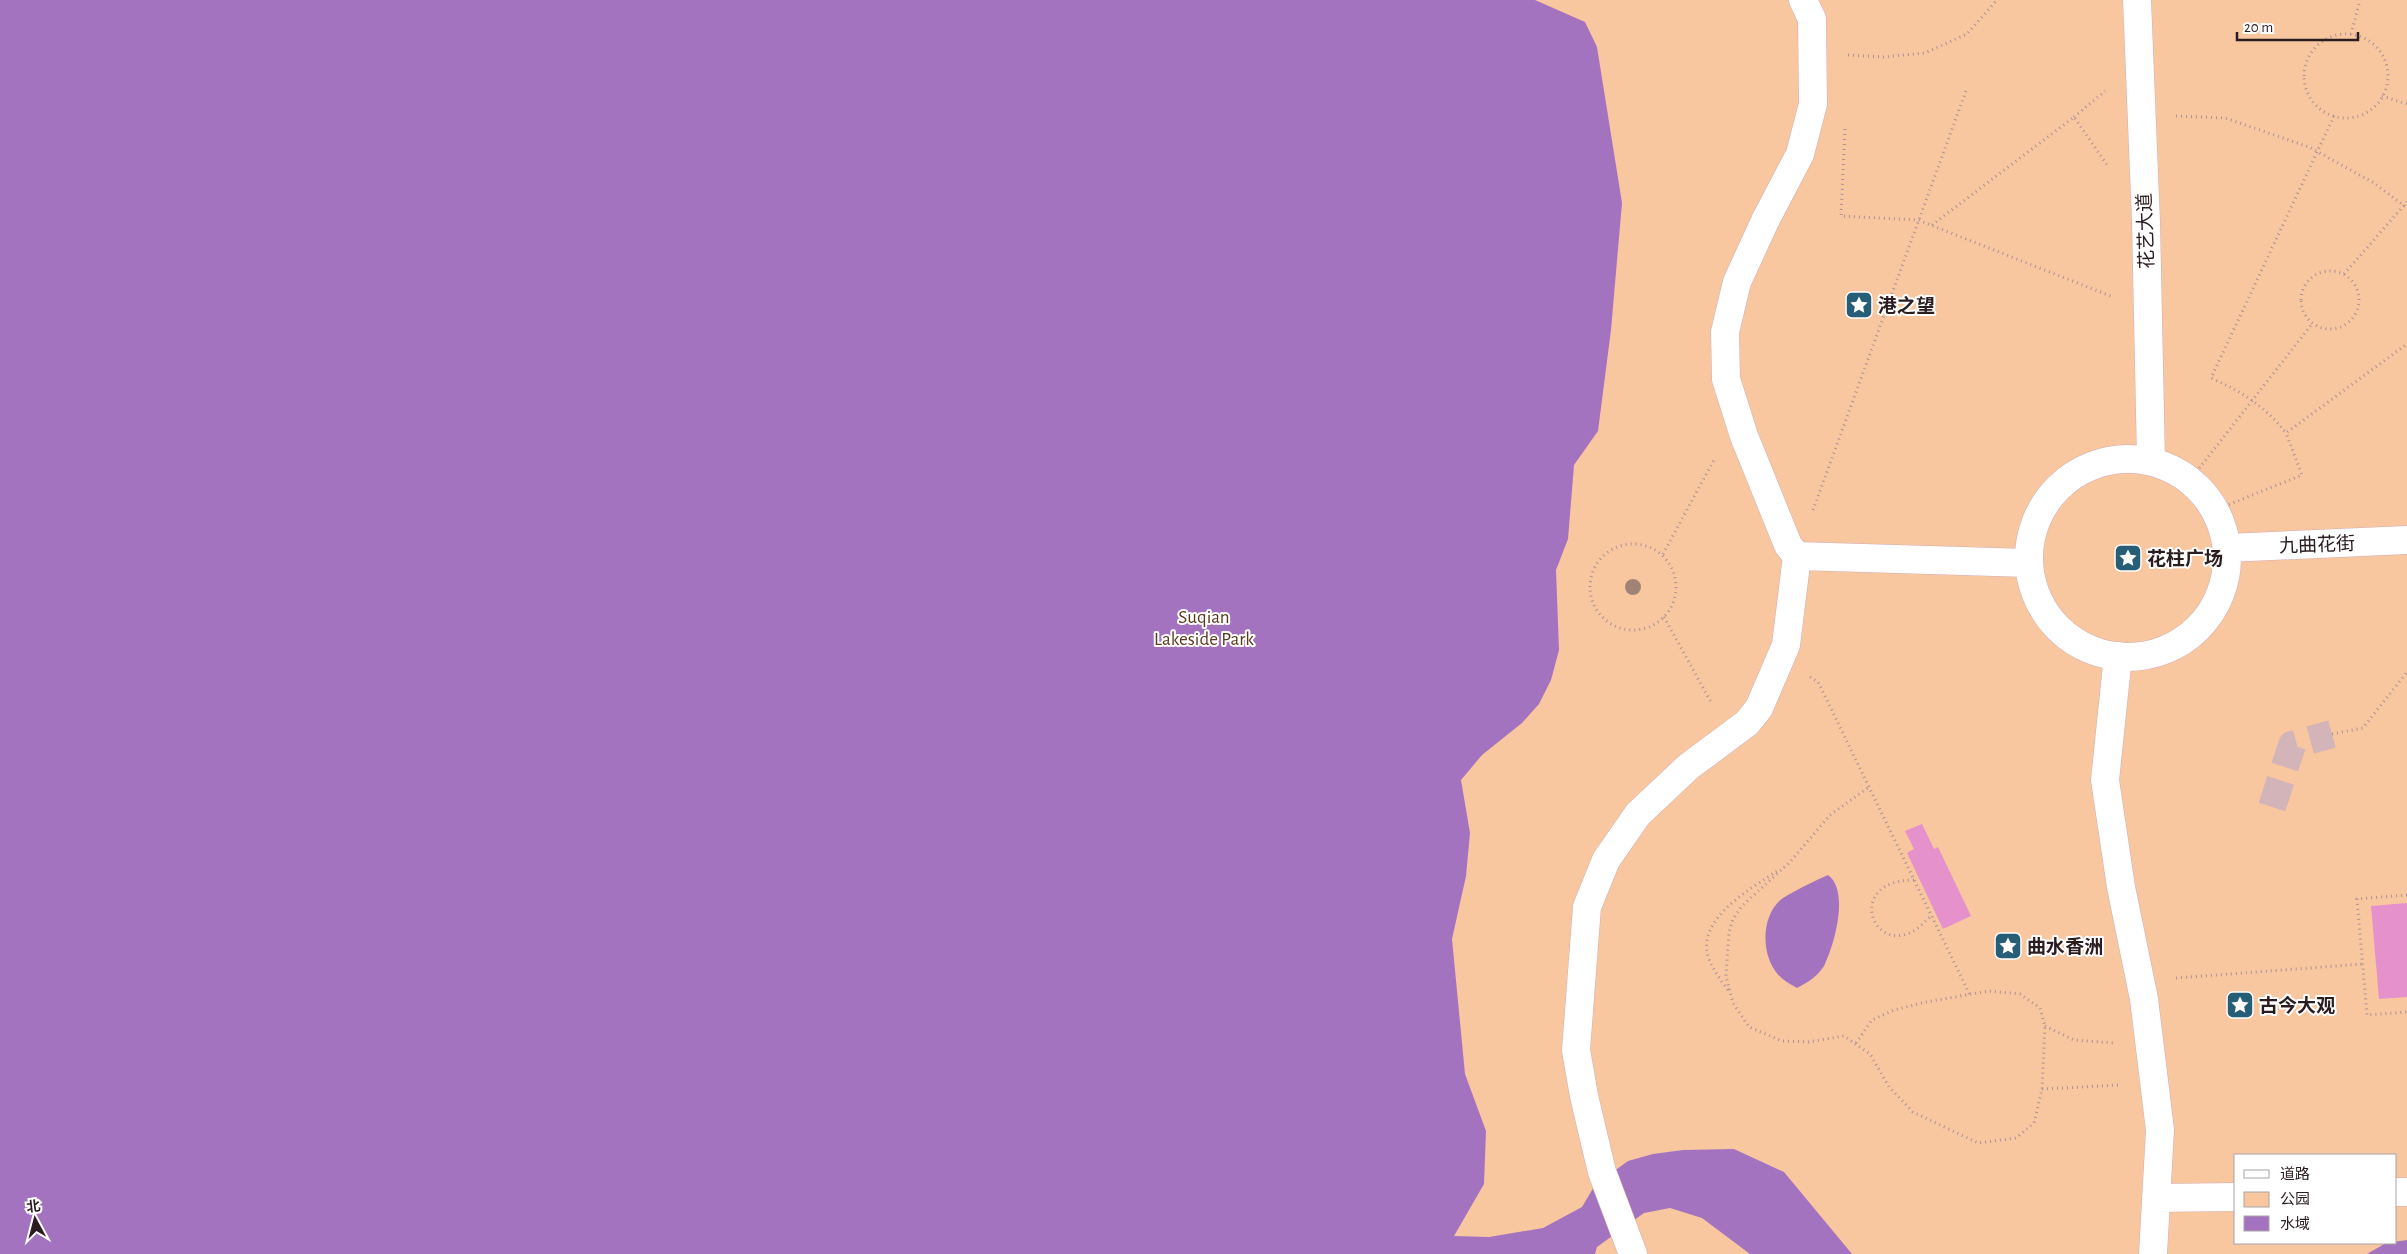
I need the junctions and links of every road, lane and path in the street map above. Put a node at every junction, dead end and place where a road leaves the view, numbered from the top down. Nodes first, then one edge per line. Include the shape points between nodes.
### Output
1 (1803, 0) edge
2 (1997, 0) edge
3 (2137, 0) edge
4 (2360, 0) edge
5 (2351, 34) junction
6 (1812, 52) junction
7 (1967, 88) dead end
8 (2382, 96) junction
9 (2407, 104) edge
10 (2141, 114) junction
11 (2334, 116) junction
12 (1846, 122) dead end
13 (2317, 151) junction
14 (2113, 174) dead end
15 (2406, 205) edge
16 (1918, 220) junction
17 (1932, 225) junction
18 (2344, 274) junction
19 (2147, 311) junction
20 (2312, 324) junction
21 (2407, 344) edge
22 (2255, 400) junction
23 (1738, 416) junction
24 (2286, 433) junction
25 (2151, 461) junction
26 (2190, 480) junction
27 (2215, 510) junction
28 (2407, 540) edge
29 (2227, 548) junction
30 (1662, 554) junction
31 (1797, 556) junction
32 (2028, 563) junction
33 (1664, 618) junction
34 (2118, 656) junction
35 (1780, 658) junction
36 (2407, 672) edge
37 (2332, 734) tunnel mouth
38 (1730, 737) junction
39 (1869, 787) junction
40 (1790, 862) junction
41 (1915, 880) junction
42 (2407, 895) edge
43 (1932, 916) junction
44 (2363, 964) junction
45 (2140, 980) junction
46 (1728, 990) junction
47 (1970, 994) junction
48 (2407, 1012) edge
49 (2045, 1026) junction
50 (2149, 1038) junction
51 (1856, 1042) junction
52 (2155, 1087) junction
53 (2042, 1089) junction
54 (2234, 1197) edge
55 (2156, 1198) junction
56 (1631, 1247) edge
57 (2153, 1254) edge

1 - 6 lane via 1812,19
2 - 6 path via 1967,34 1924,53 1883,57
3 - 10 lane, 花艺大道
4 - 5 path
5 - 8 path via 2376,46 2383,57 2388,70
5 - 11 path via 2337,35 2314,48 2306,60 2303,74 2305,88 2312,100 2321,110
6 - 23 lane via 1813,104 1800,154 1737,282 1725,332 1726,379
7 - 16 path
8 - 9 path
8 - 11 path via 2362,114 2348,118
10 - 13 path via 2225,118
10 - 19 lane, 花艺大道
11 - 13 path
12 - 16 path via 1841,216
13 - 15 path
13 - 22 path via 2211,378
14 - 17 path via 2074,117
15 - 18 path
16 - 17 path
16 - 31 path
17 - 19 path
18 - 20 path via 2325,271 2308,280 2302,288 2302,307
18 - 20 path via 2357,288 2359,307 2354,316 2349,323 2330,330
19 - 25 lane, 花艺大道
20 - 22 path
21 - 24 path
22 - 24 path
22 - 26 path
23 - 30 path
23 - 31 lane via 1788,545
24 - 27 path via 2302,474
25 - 26 lane
25 - 32 lane via 2128,458 2106,461 2066,480 2038,515 2031,536
26 - 27 lane
27 - 29 lane
28 - 29 lane, 九曲花街
29 - 34 lane via 2227,570 2222,591 2199,628 2162,651
30 - 33 path via 1676,579 1672,606
30 - 33 path via 1650,546 1636,543 1608,550 1598,560 1589,588 1592,602 1610,624 1638,630 1653,626
31 - 32 lane
31 - 35 lane via 1786,645
32 - 34 lane via 2040,605 2054,625 2072,640 2094,651
33 - 38 path
34 - 45 lane via 2105,780 2121,887
35 - 38 lane via 1759,708 1747,724
35 - 39 path via 1818,682
36 - 37 path via 2363,728
38 - 56 lane via 1688,767 1638,814 1606,860 1587,907 1576,1050 1602,1172
39 - 40 path via 1830,815
39 - 41 path
40 - 46 path via 1742,906 1733,919 1727,950
40 - 46 path via 1743,894 1714,923 1707,938 1708,954 1714,971
41 - 43 path
41 - 43 path via 1892,883 1880,890 1873,898 1874,921 1882,932 1906,935
42 - 44 path via 2357,899
43 - 47 path
44 - 45 path
44 - 48 path via 2367,1015
45 - 50 lane
46 - 51 path via 1749,1027 1782,1041 1808,1042 1844,1036
47 - 49 path via 1989,991 2020,994 2040,1008
47 - 51 path via 1894,1010 1872,1020
49 - 50 path via 2074,1040 2106,1044
49 - 53 path
50 - 52 lane
51 - 53 path via 1870,1054 1889,1087 1913,1112 1978,1143 2016,1138 2034,1123
52 - 53 path via 2121,1085
52 - 55 lane via 2160,1130
54 - 55 lane
55 - 57 lane

